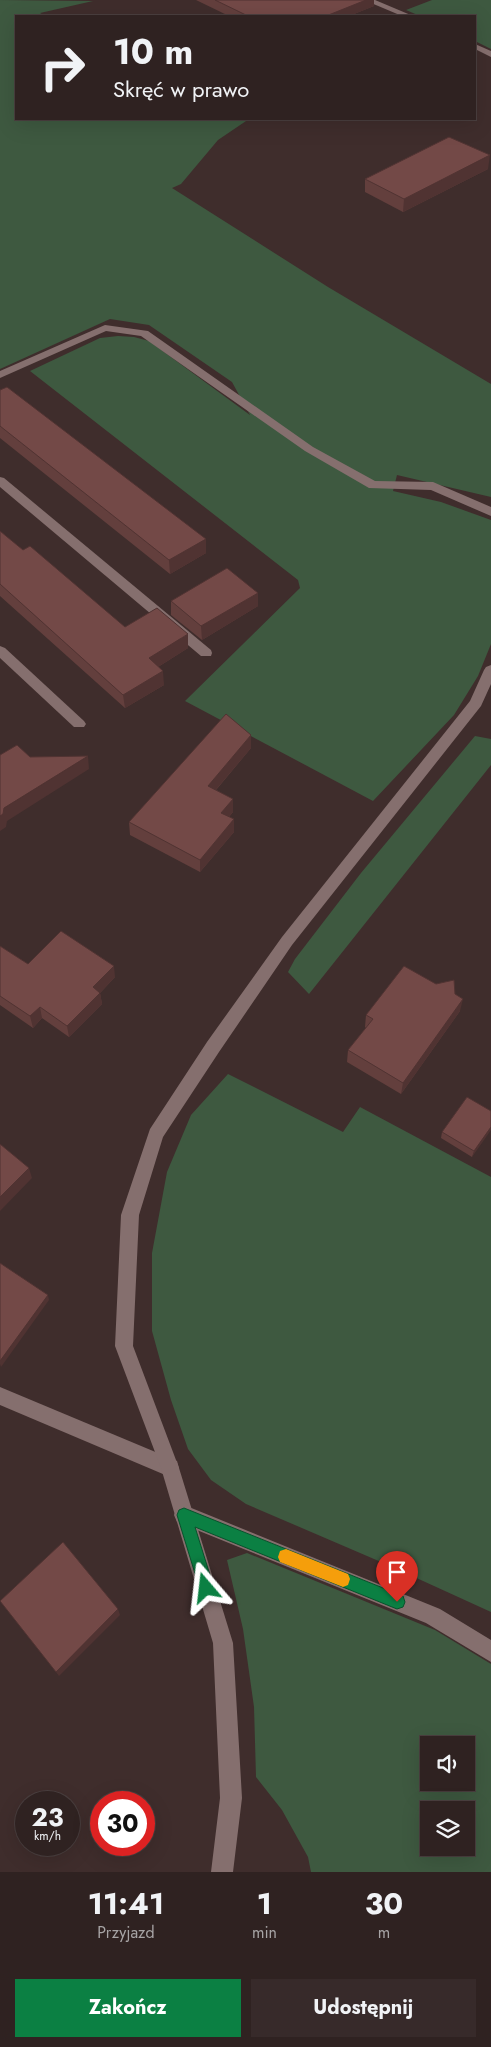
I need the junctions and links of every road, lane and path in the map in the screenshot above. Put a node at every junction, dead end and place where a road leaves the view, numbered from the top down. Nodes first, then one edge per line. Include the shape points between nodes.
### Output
1 (368, 0) edge
2 (406, 15) edge
3 (476, 46) edge
4 (491, 54) edge
5 (0, 375) edge
6 (0, 481) edge
7 (491, 512) edge
8 (0, 651) edge
9 (206, 653) dead end
10 (491, 670) edge
11 (79, 724) dead end
12 (0, 1396) edge
13 (170, 1468) junction
14 (184, 1515) junction
15 (491, 1652) edge
16 (222, 1872) edge

1 - 2 street
3 - 4 street
5 - 7 street via 105,328 144,333 309,449 373,485 433,486
6 - 9 street
8 - 11 street
10 - 13 street via 476,703 287,941 156,1134 130,1215 124,1346
12 - 13 street
13 - 14 street
14 - 15 street via 433,1616
14 - 16 street via 223,1643 231,1798

